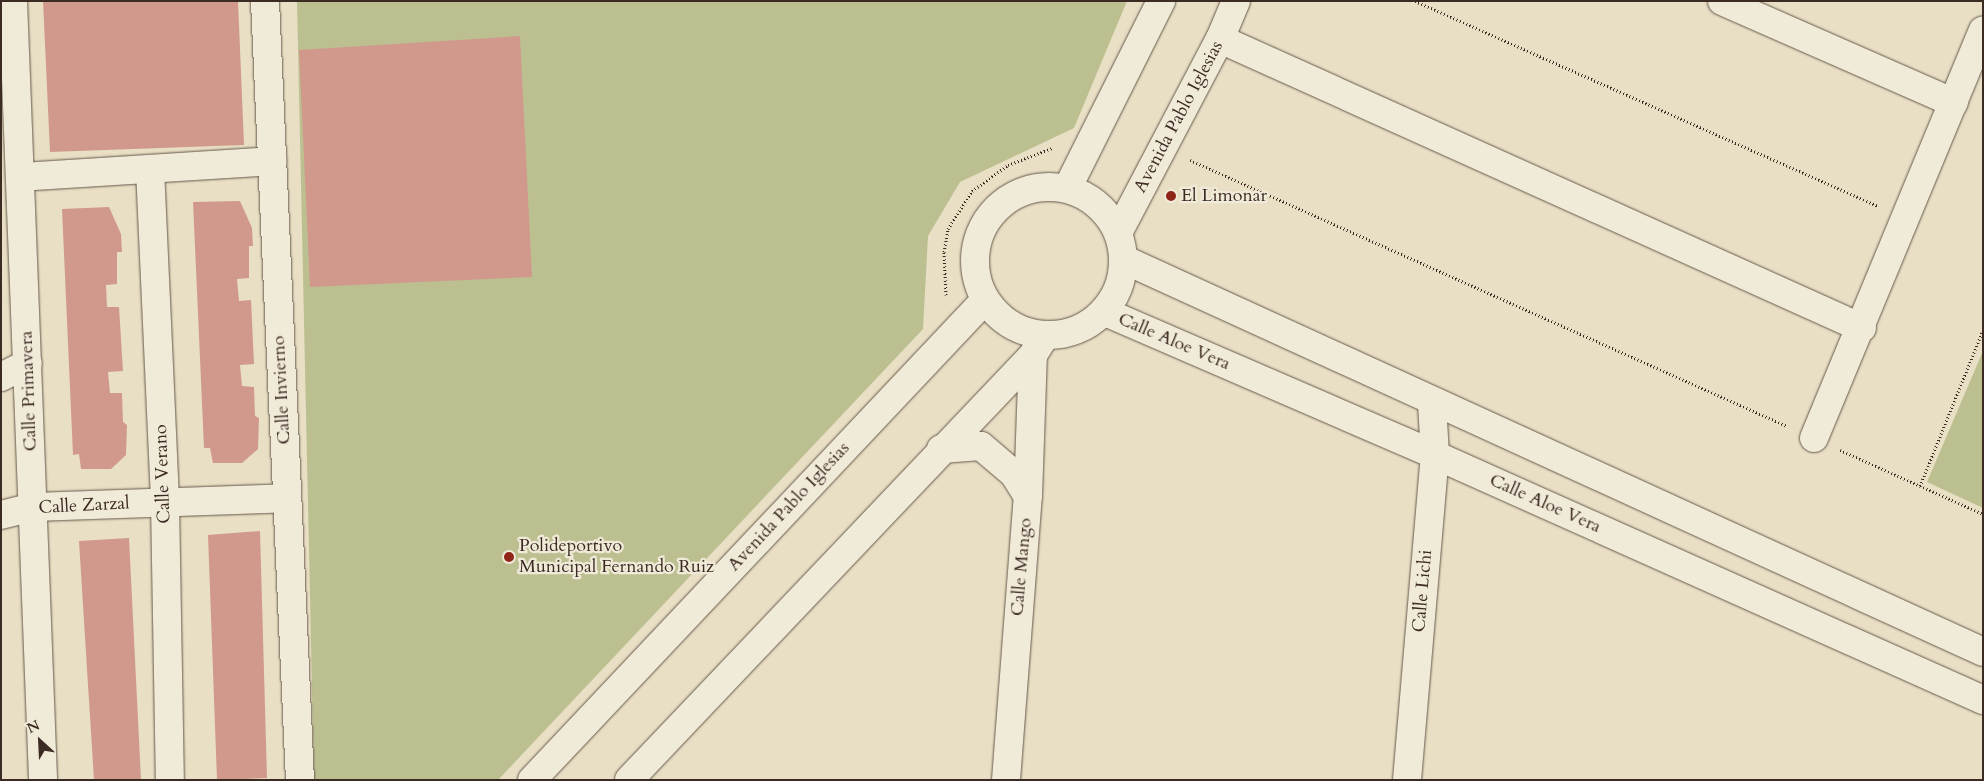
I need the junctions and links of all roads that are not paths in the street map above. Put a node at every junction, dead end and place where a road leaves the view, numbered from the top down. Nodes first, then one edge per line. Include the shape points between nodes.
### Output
1 (13, 1) edge
2 (265, 1) edge
3 (1161, 1) edge
4 (1236, 1) edge
5 (1722, 1) edge
6 (1983, 31) edge
7 (1220, 39) junction
8 (8, 41) edge
9 (1954, 103) junction
10 (272, 162) junction
11 (150, 169) junction
12 (20, 177) junction
13 (1068, 187) junction
14 (1119, 231) junction
15 (1125, 260) junction
16 (985, 300) junction
17 (1105, 312) junction
18 (1862, 328) junction
19 (1039, 345) junction
20 (28, 364) junction
21 (1, 377) edge
22 (1432, 403) junction
23 (1814, 438) road end
24 (941, 449) junction
25 (1435, 455) junction
26 (1028, 496) junction
27 (287, 498) junction
28 (165, 502) junction
29 (33, 507) junction
30 (1, 515) edge
31 (1983, 652) edge
32 (1983, 700) edge
33 (43, 780) edge
34 (170, 780) edge
35 (300, 780) edge
36 (532, 780) edge
37 (629, 780) edge
38 (1006, 780) edge
39 (1407, 780) edge

1 - 8 street, Calle Primavera
2 - 10 street, Calle Invierno
3 - 13 street
4 - 7 street, Avenida Pablo Iglesias
5 - 9 street
6 - 9 street
7 - 14 street, Avenida Pablo Iglesias
7 - 18 street
8 - 12 street, Calle Primavera
9 - 18 street
10 - 11 street
10 - 27 street, Calle Invierno
11 - 12 street
11 - 28 street, Calle Verano
12 - 20 street, Calle Primavera
13 - 14 street via 1099,204
13 - 16 street via 1039,186 1011,196 989,216 976,243 974,272
14 - 15 street
15 - 17 street via 1120,288
15 - 22 street
16 - 19 street via 1011,326
16 - 36 street, Avenida Pablo Iglesias
17 - 19 street via 1078,330
17 - 25 street, Calle Aloe Vera
18 - 23 street
19 - 24 street
19 - 26 street, Calle Mango
20 - 21 street
20 - 29 street, Calle Primavera
22 - 25 street, Calle Lichi
22 - 31 street
24 - 26 street via 981,446 1014,474
24 - 37 street
25 - 32 street, Calle Aloe Vera
25 - 39 street, Calle Lichi
26 - 38 street, Calle Mango
27 - 28 street, Calle Zarzal
27 - 35 street, Calle Invierno
28 - 29 street, Calle Zarzal
28 - 34 street, Calle Verano
29 - 30 street, Calle Zarzal
29 - 33 street, Calle Primavera

